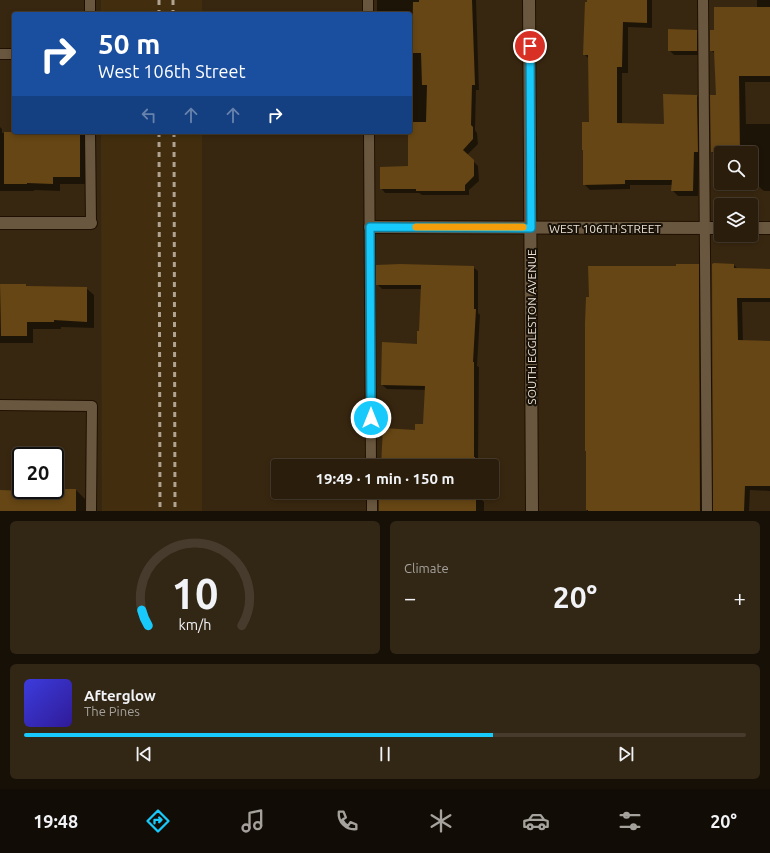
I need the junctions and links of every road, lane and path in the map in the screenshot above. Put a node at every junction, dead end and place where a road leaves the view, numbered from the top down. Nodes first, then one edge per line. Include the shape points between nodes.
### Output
1 (90, 0) edge
2 (368, 0) edge
3 (529, 0) edge
4 (703, 0) edge
5 (90, 12) edge
6 (368, 12) edge
7 (0, 54) edge
8 (12, 54) edge
9 (90, 134) edge
10 (369, 134) edge
11 (0, 223) edge
12 (91, 223) joint
13 (370, 227) junction
14 (531, 228) junction
15 (705, 228) junction
16 (714, 228) edge
17 (758, 228) edge
18 (770, 228) edge
19 (0, 405) edge
20 (371, 459) edge
21 (372, 499) edge
22 (91, 511) edge
23 (372, 511) edge
24 (532, 511) edge
25 (707, 511) edge

1 - 5 lane
2 - 6 lane
3 - 14 street, SOUTH EGGLESTON AVENUE
4 - 15 lane
7 - 8 lane
9 - 12 lane
10 - 13 lane
11 - 12 street
13 - 14 street, WEST 106TH STREET
13 - 20 lane
14 - 15 street, WEST 106TH STREET
14 - 24 street, SOUTH EGGLESTON AVENUE
15 - 16 street, WEST 106TH STREET
15 - 25 lane
17 - 18 street
19 - 22 lane via 92,406
21 - 23 lane

